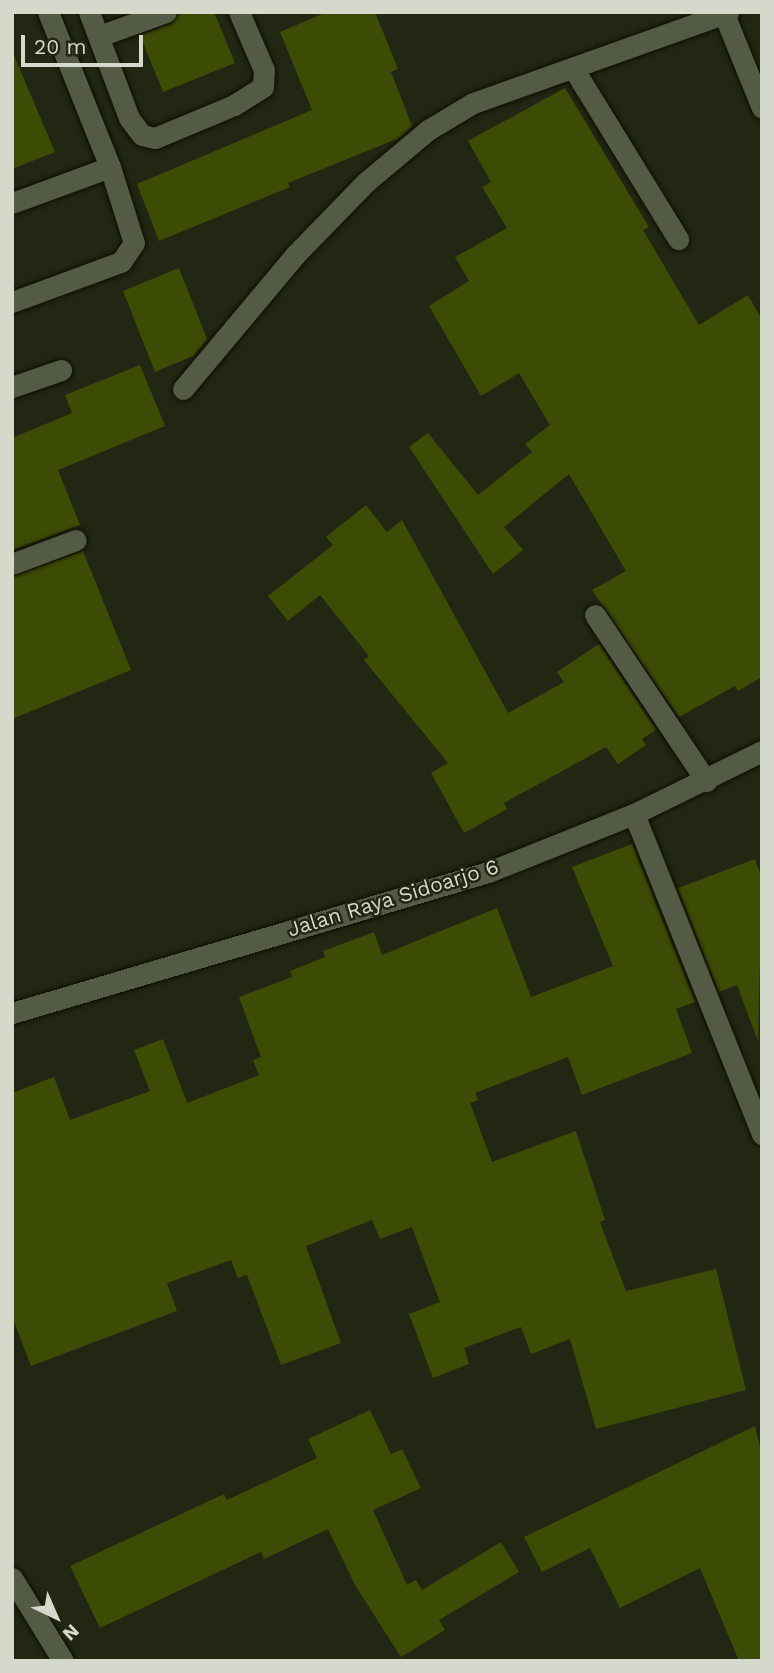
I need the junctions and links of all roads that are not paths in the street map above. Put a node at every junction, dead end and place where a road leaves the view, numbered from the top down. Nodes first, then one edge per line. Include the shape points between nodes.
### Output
1 (48, 12) edge
2 (89, 12) edge
3 (166, 12) edge
4 (239, 12) edge
5 (726, 13) edge
6 (99, 36) junction
7 (573, 68) junction
8 (762, 108) edge
9 (110, 167) junction
10 (12, 203) edge
11 (678, 239) dead end
12 (12, 302) edge
13 (61, 370) dead end
14 (12, 387) edge
15 (183, 389) dead end
16 (76, 540) dead end
17 (12, 564) edge
18 (595, 615) dead end
19 (762, 751) edge
20 (706, 781) junction
21 (634, 814) junction
22 (12, 1013) edge
23 (762, 1134) edge
24 (12, 1578) edge
25 (63, 1661) edge

1 - 9 street
2 - 6 street
3 - 6 street
4 - 6 street via 264,69 263,87 234,105 155,138 135,127
5 - 7 street
5 - 8 street
7 - 11 street
7 - 15 street via 473,103 398,153 295,255
9 - 10 street
9 - 12 street via 134,243 128,257
13 - 14 street
16 - 17 street
18 - 20 street
19 - 20 street, Jalan Raya Sidoarjo 6
20 - 21 street, Jalan Raya Sidoarjo 6
21 - 22 street, Jalan Raya Sidoarjo 6 via 488,872
21 - 23 street
24 - 25 street

